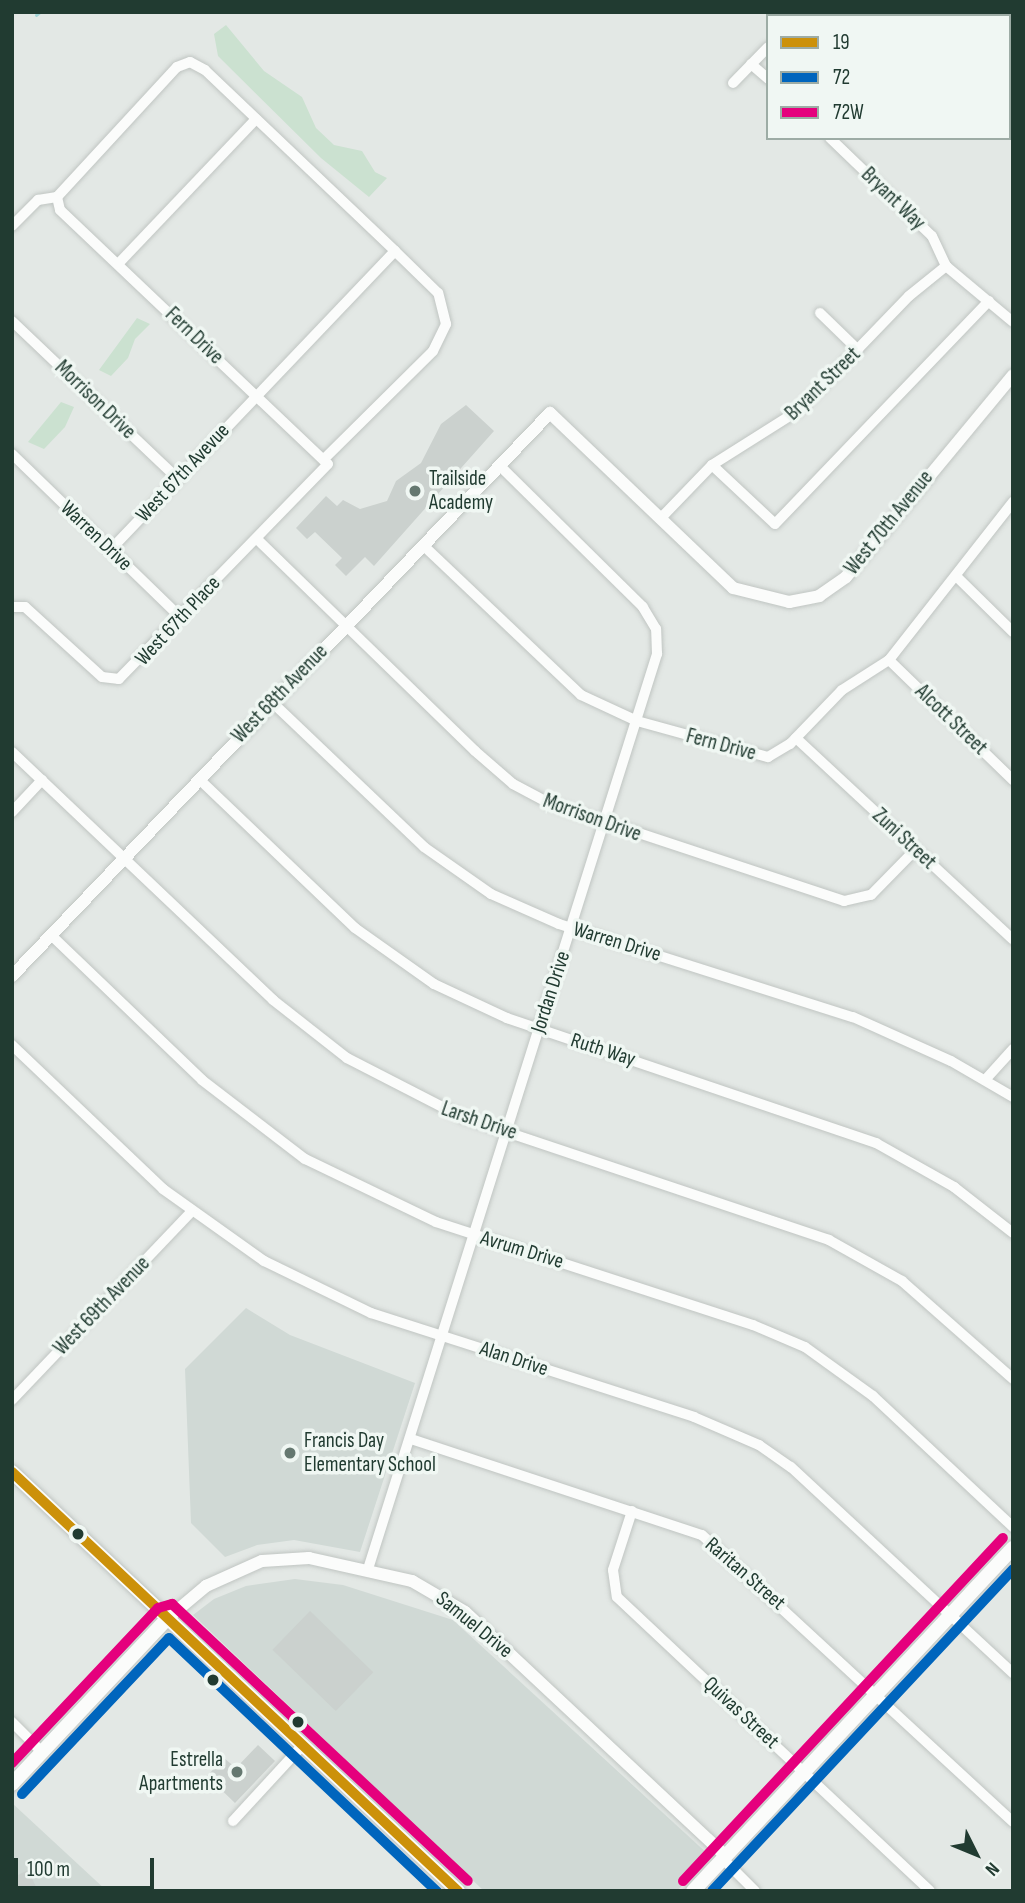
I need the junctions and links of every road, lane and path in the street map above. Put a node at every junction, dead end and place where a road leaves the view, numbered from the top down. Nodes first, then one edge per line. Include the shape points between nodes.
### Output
1 (766, 49) edge
2 (751, 64) junction
3 (766, 77) edge
4 (733, 83) dead end
5 (256, 119) junction
6 (832, 140) edge
7 (57, 197) junction
8 (12, 226) edge
9 (395, 251) junction
10 (118, 264) junction
11 (946, 266) junction
12 (989, 301) junction
13 (820, 313) dead end
14 (12, 321) edge
15 (1013, 322) edge
16 (858, 350) junction
17 (1013, 375) edge
18 (256, 396) junction
19 (550, 413) joint
20 (12, 454) edge
21 (326, 462) junction
22 (712, 465) junction
23 (500, 466) junction
24 (177, 478) junction
25 (1013, 502) edge
26 (660, 519) junction
27 (257, 538) junction
28 (424, 546) junction
29 (110, 550) junction
30 (956, 576) junction
31 (12, 607) edge
32 (180, 617) junction
33 (347, 623) junction
34 (1013, 632) edge
35 (889, 660) junction
36 (272, 702) junction
37 (638, 721) junction
38 (796, 738) junction
39 (12, 752) edge
40 (199, 779) junction
41 (42, 780) junction
42 (1013, 780) edge
43 (12, 812) edge
44 (605, 824) junction
45 (916, 849) junction
46 (125, 857) junction
47 (572, 928) junction
48 (51, 935) junction
49 (1013, 940) edge
50 (12, 976) edge
51 (539, 1029) junction
52 (12, 1045) edge
53 (1013, 1049) edge
54 (985, 1080) junction
55 (1013, 1097) edge
56 (507, 1132) junction
57 (191, 1212) junction
58 (1013, 1233) edge
59 (474, 1235) junction
60 (442, 1337) junction
61 (1013, 1379) edge
62 (12, 1401) edge
63 (411, 1439) junction
64 (12, 1472) edge
65 (632, 1511) junction
66 (1013, 1527) edge
67 (1013, 1548) edge
68 (368, 1569) junction
69 (951, 1614) junction
70 (168, 1618) junction
71 (1013, 1673) edge
72 (877, 1694) junction
73 (12, 1722) edge
74 (303, 1745) junction
75 (42, 1752) junction
76 (804, 1772) junction
77 (12, 1784) edge
78 (233, 1821) dead end
79 (1013, 1822) edge
80 (724, 1858) junction
81 (457, 1891) edge
82 (694, 1891) edge
83 (755, 1891) edge
84 (930, 1891) edge

1 - 2 street
2 - 3 street
2 - 4 street
5 - 7 street, West 67th Place via 205,70 190,62 177,67
5 - 9 street, West 67th Place
5 - 10 street
6 - 11 street, Bryant Way via 932,236
7 - 8 street via 38,200
7 - 10 street, Fern Drive via 60,209
9 - 18 street, West 67th Avevue
9 - 21 street, West 67th Place via 438,293 446,324 433,351
10 - 18 street, Fern Drive
11 - 12 street
11 - 16 street, Bryant Street
12 - 15 street
12 - 22 street via 775,524
13 - 16 street
14 - 24 street, Morrison Drive
16 - 22 street, Bryant Street via 782,424
17 - 26 street, West 70th Avenue via 859,563 819,596 789,603 742,593
18 - 21 street, Fern Drive
18 - 24 street, West 67th Avevue
19 - 23 street, West 68th Avenue
19 - 26 street, West 70th Avenue
20 - 29 street, Warren Drive
21 - 27 street, West 67th Place
22 - 26 street, Bryant Street
23 - 28 street, West 68th Avenue
23 - 37 street, Jordan Drive via 653,622 657,654
24 - 29 street, West 67th Avevue
25 - 30 street, Fern Drive
27 - 32 street, West 67th Place
27 - 33 street, Morrison Drive
28 - 33 street, West 68th Avenue
28 - 37 street, Fern Drive via 570,686
29 - 32 street, Warren Drive
30 - 34 street
30 - 35 street, Fern Drive
31 - 32 street, West 67th Place via 25,607 102,677 119,679
33 - 36 street, West 68th Avenue
33 - 44 street, Morrison Drive via 513,784
35 - 38 street, Fern Drive via 842,690
35 - 42 street, Alcott Street
36 - 40 street, West 68th Avenue
36 - 47 street, Warren Drive via 446,865 508,903
37 - 38 street, Fern Drive via 761,757 775,755
37 - 44 street, Jordan Drive
38 - 45 street, Zuni Street
39 - 41 street, Larsh Drive
40 - 46 street, West 68th Avenue
40 - 51 street, Ruth Way via 393,958 457,996
41 - 43 street
41 - 46 street, Larsh Drive
44 - 45 street, Morrison Drive via 844,901 871,895
44 - 47 street, Jordan Drive
45 - 49 street, Zuni Street
46 - 48 street, West 68th Avenue
46 - 56 street, Larsh Drive via 322,1041 408,1093
47 - 51 street, Jordan Drive
47 - 54 street, Warren Drive via 853,1017
48 - 50 street, West 68th Avenue
48 - 59 street, Avrum Drive via 255,1125 335,1176
51 - 56 street, Jordan Drive
51 - 58 street, Ruth Way via 866,1139 954,1187
52 - 57 street, Alan Drive
53 - 54 street
54 - 55 street, Warren Drive
56 - 59 street, Jordan Drive
56 - 61 street, Larsh Drive via 829,1240 902,1281
57 - 60 street, Alan Drive via 320,1290
57 - 62 street, West 69th Avenue
59 - 60 street, Jordan Drive
59 - 66 street, Avrum Drive via 731,1317 805,1347 873,1396
60 - 63 street, Jordan Drive
60 - 69 street, Alan Drive via 694,1417 759,1445 791,1467
63 - 65 street, Raritan Street
63 - 68 street, Jordan Drive
64 - 70 main road
65 - 72 street, Raritan Street via 692,1531 716,1546
65 - 76 street, Quivas Street via 614,1570 617,1597
67 - 69 main road
68 - 70 street, Samuel Drive via 309,1558 262,1561 206,1586
68 - 80 street, Samuel Drive via 431,1590 465,1612
69 - 71 street, Alan Drive
69 - 72 main road
70 - 74 main road
70 - 75 main road
72 - 76 main road
72 - 79 street, Raritan Street
73 - 75 street
74 - 78 street
74 - 81 main road
75 - 77 main road
76 - 80 main road
76 - 84 street, Quivas Street
80 - 82 main road
80 - 83 street, Samuel Drive

